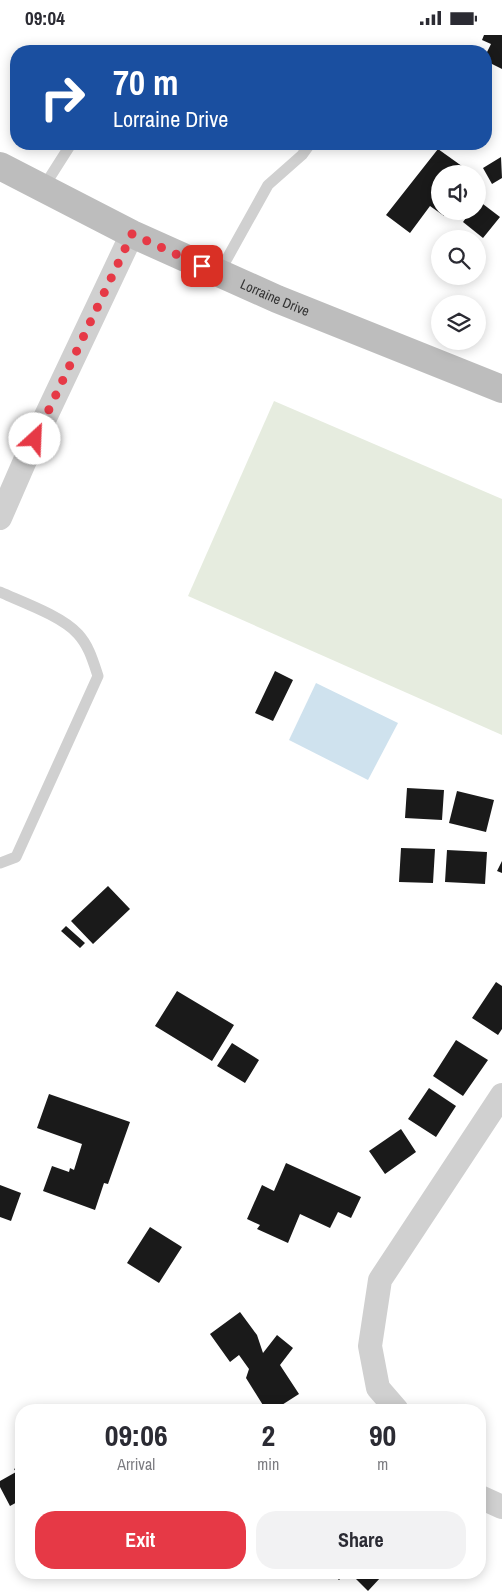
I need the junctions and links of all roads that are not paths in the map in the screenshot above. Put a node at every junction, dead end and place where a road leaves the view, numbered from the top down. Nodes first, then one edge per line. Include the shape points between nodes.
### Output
1 (67, 150) edge
2 (306, 150) edge
3 (0, 166) edge
4 (44, 188) junction
5 (132, 234) junction
6 (220, 273) junction
7 (502, 389) edge
8 (0, 518) edge
9 (0, 592) edge
10 (0, 863) edge
11 (502, 1095) edge
12 (392, 1404) edge
13 (486, 1500) edge
14 (502, 1507) edge

1 - 4 lane
2 - 6 lane via 268,185
3 - 4 street, Lorraine Drive
4 - 5 street, Lorraine Drive
5 - 6 street, Lorraine Drive
5 - 8 street
6 - 7 street, Lorraine Drive via 286,303
9 - 10 lane via 56,618 78,633 90,652 98,676 16,857
11 - 12 street via 380,1281 370,1346 378,1388
13 - 14 street

